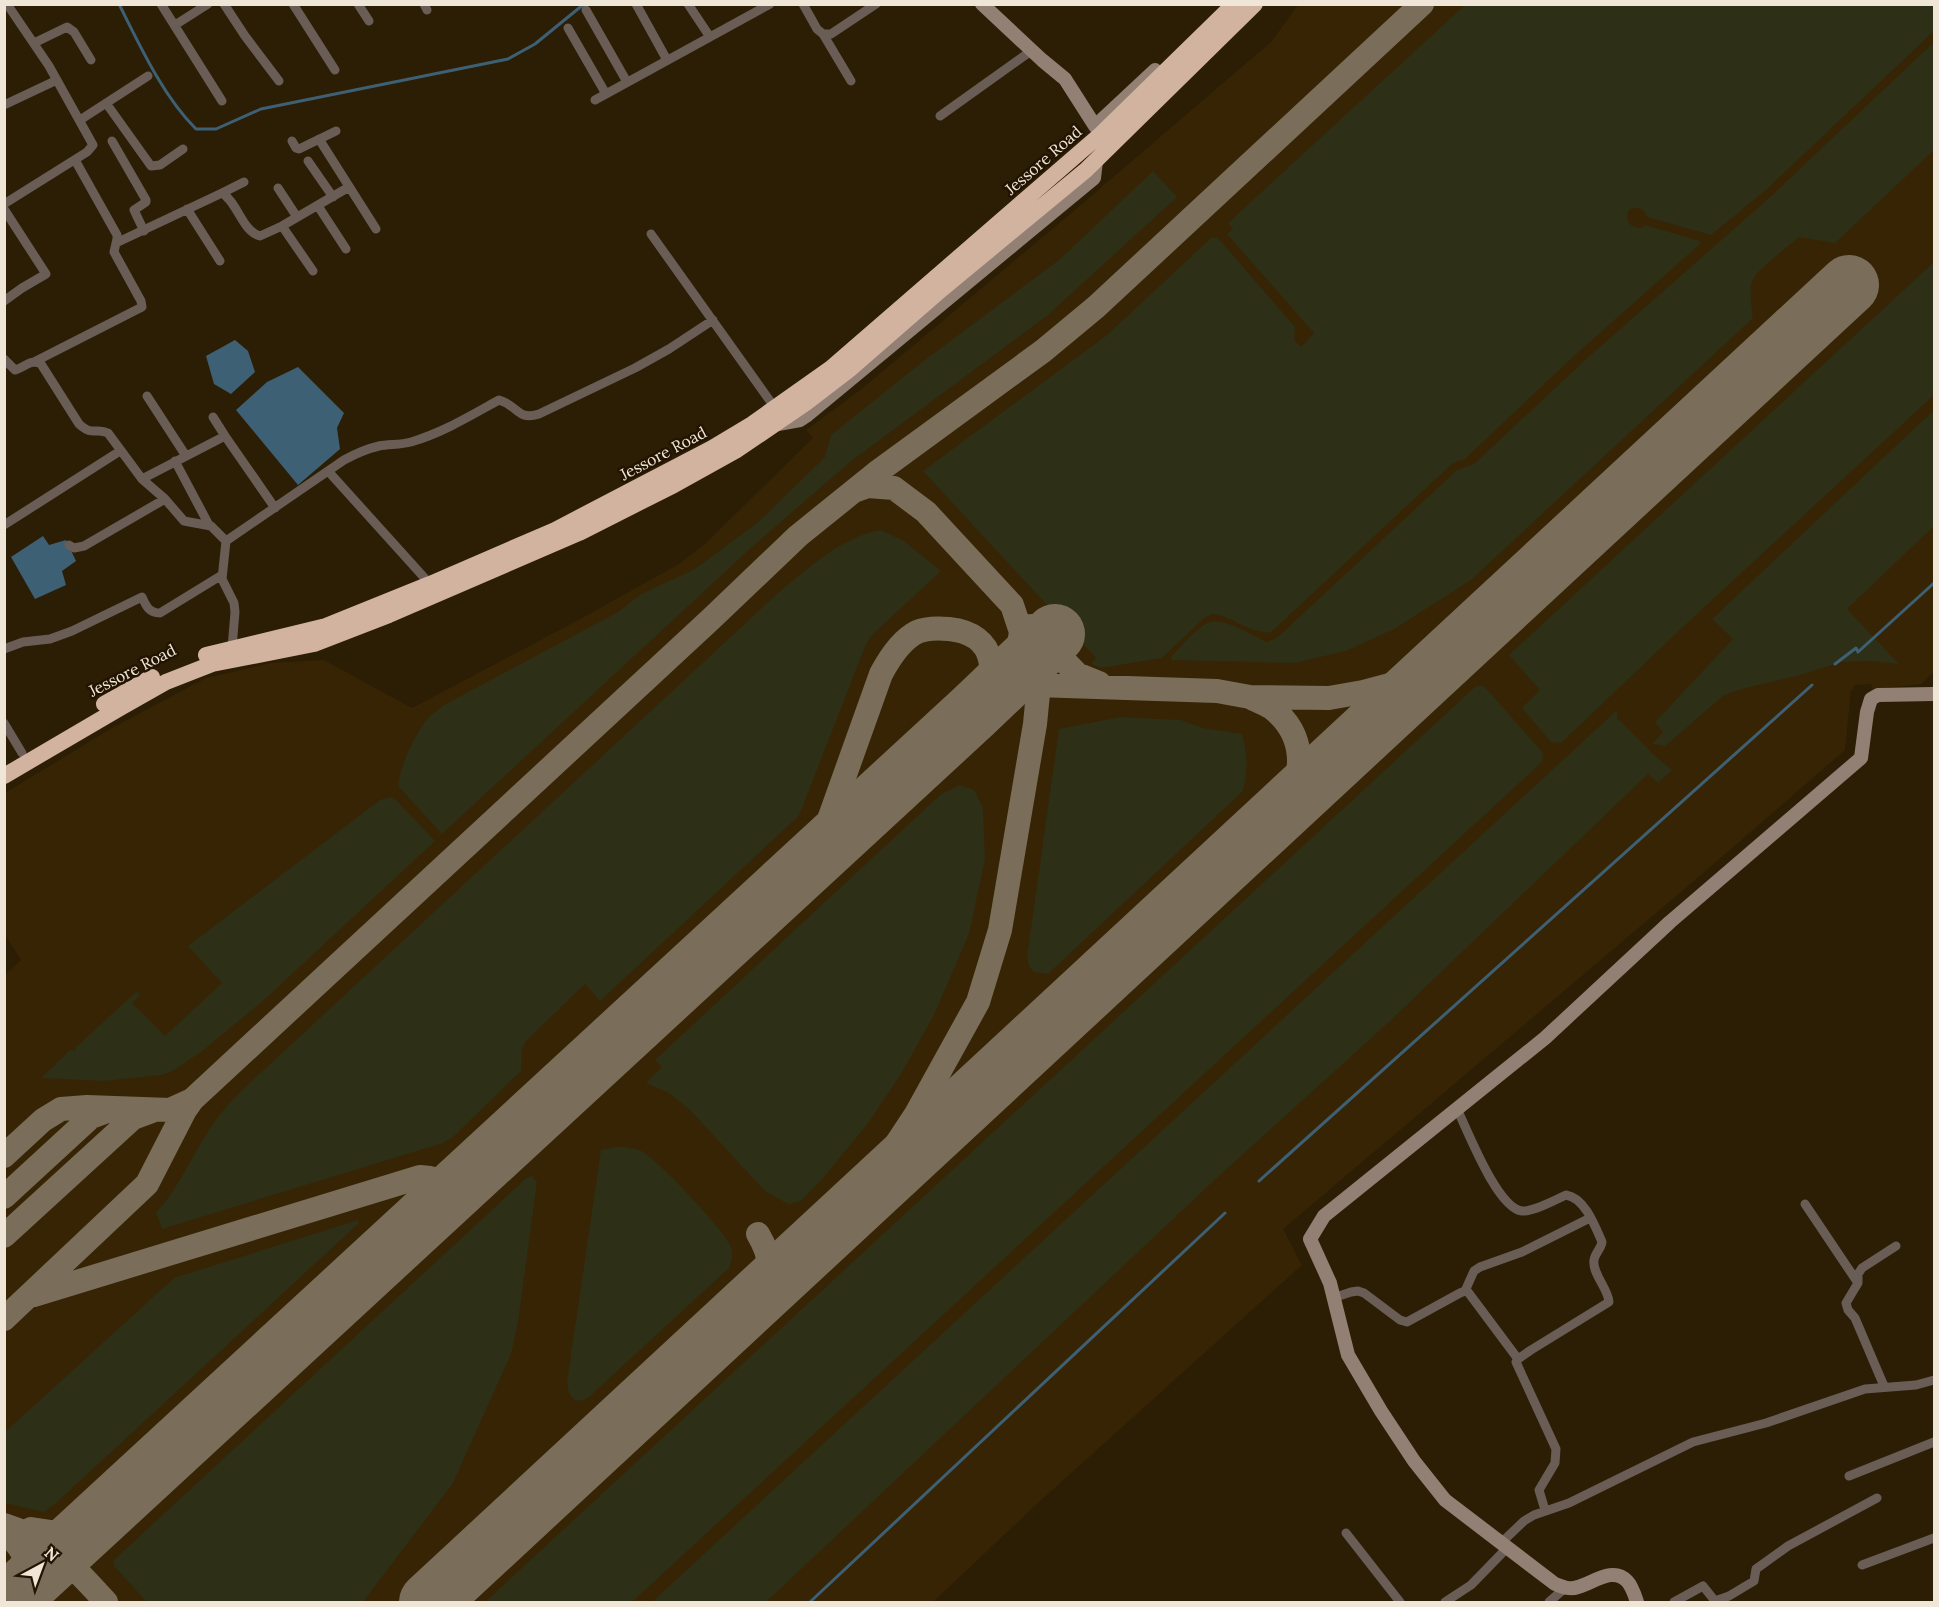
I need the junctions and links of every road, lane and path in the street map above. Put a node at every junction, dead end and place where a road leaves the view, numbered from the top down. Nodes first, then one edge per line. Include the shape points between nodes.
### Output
1 (7, 4) edge
2 (161, 4) edge
3 (224, 4) edge
4 (293, 4) edge
5 (358, 4) edge
6 (636, 4) edge
7 (688, 4) edge
8 (747, 4) edge
9 (770, 4) edge
10 (803, 4) edge
11 (876, 4) edge
12 (982, 4) edge
13 (1222, 4) edge
14 (1234, 4) edge
15 (1255, 4) edge
16 (205, 6) edge
17 (586, 10) dead end
18 (752, 14) junction
19 (369, 21) dead end
20 (175, 25) junction
21 (568, 28) dead end
22 (823, 34) junction
23 (710, 38) junction
24 (34, 43) junction
25 (1031, 51) junction
26 (91, 60) dead end
27 (668, 60) junction
28 (334, 70) dead end
29 (148, 76) dead end
30 (57, 80) junction
31 (279, 81) dead end
32 (851, 81) dead end
33 (627, 82) junction
34 (606, 93) junction
35 (595, 100) dead end
36 (222, 101) dead end
37 (106, 103) junction
38 (4, 105) edge
39 (940, 116) dead end
40 (80, 120) junction
41 (336, 131) dead end
42 (1103, 135) junction
43 (319, 140) junction
44 (112, 141) dead end
45 (292, 141) dead end
46 (183, 149) dead end
47 (75, 160) junction
48 (308, 161) dead end
49 (244, 182) dead end
50 (349, 187) junction
51 (278, 188) dead end
52 (222, 193) junction
53 (333, 196) junction
54 (4, 204) edge
55 (318, 206) junction
56 (4, 209) edge
57 (187, 209) junction
58 (297, 217) junction
59 (282, 226) junction
60 (376, 229) dead end
61 (144, 231) junction
62 (651, 234) dead end
63 (116, 243) junction
64 (346, 249) dead end
65 (220, 261) dead end
66 (313, 271) dead end
67 (4, 301) edge
68 (713, 320) junction
69 (4, 359) edge
70 (34, 362) junction
71 (147, 396) dead end
72 (775, 408) junction
73 (213, 417) dead end
74 (225, 436) junction
75 (120, 451) junction
76 (186, 456) junction
77 (175, 461) junction
78 (328, 471) junction
79 (142, 479) junction
80 (165, 499) junction
81 (275, 508) junction
82 (4, 525) edge
83 (209, 525) junction
84 (226, 541) junction
85 (69, 545) dead end
86 (222, 575) junction
87 (430, 584) junction
88 (232, 648) junction
89 (4, 649) edge
90 (1935, 694) edge
91 (4, 723) edge
92 (22, 753) junction
93 (4, 763) edge
94 (4, 776) edge
95 (1457, 1109) junction
96 (1805, 1204) dead end
97 (1590, 1218) junction
98 (1896, 1246) dead end
99 (1858, 1283) junction
100 (1464, 1291) junction
101 (1334, 1299) junction
102 (1518, 1359) junction
103 (1935, 1380) edge
104 (1884, 1386) junction
105 (1935, 1442) edge
106 (1849, 1476) dead end
107 (1877, 1498) dead end
108 (1545, 1510) junction
109 (1346, 1533) dead end
110 (1935, 1538) edge
111 (1504, 1545) junction
112 (1862, 1565) dead end
113 (1565, 1588) junction
114 (1400, 1602) edge
115 (1444, 1602) edge
116 (1549, 1602) edge
117 (1637, 1602) edge
118 (1674, 1602) edge

1 - 24 street
2 - 20 street
3 - 31 street
4 - 28 street
5 - 19 street
6 - 27 street
7 - 23 street
8 - 18 street
9 - 18 street
10 - 22 street
11 - 22 street via 831,34
12 - 25 street
13 - 42 street via 1158,68
14 - 42 highway, Jessore Road
15 - 42 highway
16 - 20 street
17 - 33 street
18 - 23 street
20 - 36 street
21 - 34 street
22 - 32 street
23 - 27 street
24 - 26 street via 67,27
24 - 30 street
25 - 39 street
25 - 42 street via 1065,79
27 - 33 street
29 - 37 street
30 - 38 street
30 - 40 street
33 - 34 street
34 - 35 street
37 - 40 street
37 - 46 street via 151,166 160,165
40 - 47 street via 92,148
41 - 43 street
42 - 72 highway, Jessore Road via 831,368
42 - 94 highway via 1096,160 849,370 775,425 710,466 579,533 411,606 314,644 212,664 166,682
43 - 45 street via 299,149
43 - 50 street
44 - 61 street via 146,200 134,210
47 - 54 street
47 - 63 street via 117,235
48 - 53 street
49 - 52 street
50 - 53 street
50 - 60 street
51 - 58 street
52 - 57 street
52 - 59 street via 257,236
53 - 55 street
55 - 58 street
55 - 64 street
56 - 67 street via 46,274
57 - 61 street
57 - 65 street
58 - 59 street
59 - 66 street
61 - 63 street
62 - 68 street
63 - 70 street via 115,256 142,308
68 - 72 street
68 - 78 street via 660,354 539,414 528,417 499,400 428,436 359,452
69 - 70 street via 15,370
70 - 75 street via 44,368 79,424 90,432 104,431
71 - 76 street
72 - 87 highway, Jessore Road via 712,448 555,530
73 - 74 street
74 - 76 street
74 - 81 street
75 - 79 street
75 - 82 street
76 - 77 street
77 - 79 street
77 - 83 street
78 - 81 street
78 - 87 street
79 - 80 street
80 - 83 street via 184,521
80 - 85 street via 84,546
81 - 84 street
83 - 84 street
84 - 86 street
86 - 88 street via 234,603
86 - 89 street via 160,614 148,609 142,597 72,631
87 - 88 highway, Jessore Road via 326,626
88 - 92 highway, Jessore Road via 185,662 129,689
90 - 95 street via 1878,695 1871,699 1861,758 1670,922 1545,1038
91 - 92 street
92 - 93 highway, Jessore Road
95 - 97 street via 1499,1194 1508,1204 1521,1211 1529,1210 1566,1195 1577,1199
95 - 101 street via 1324,1216 1310,1239
96 - 99 street
97 - 100 street via 1522,1252 1480,1267
97 - 102 street via 1602,1242 1594,1267 1610,1302
98 - 99 street via 1862,1269
99 - 104 street via 1846,1303
100 - 101 street via 1407,1322 1358,1291
100 - 102 street via 1473,1296
101 - 111 street via 1348,1355 1414,1461 1445,1500
102 - 108 street via 1517,1366 1556,1449 1555,1463 1539,1490
103 - 104 street
104 - 108 street via 1693,1442 1569,1503
105 - 106 street
107 - 118 street via 1779,1552 1759,1566 1754,1581 1730,1596 1715,1600 1703,1586
108 - 111 street via 1524,1521
109 - 114 street
110 - 112 street
111 - 113 street
111 - 115 street via 1471,1585
113 - 116 street
113 - 117 street via 1577,1588 1603,1576 1619,1576 1628,1581

